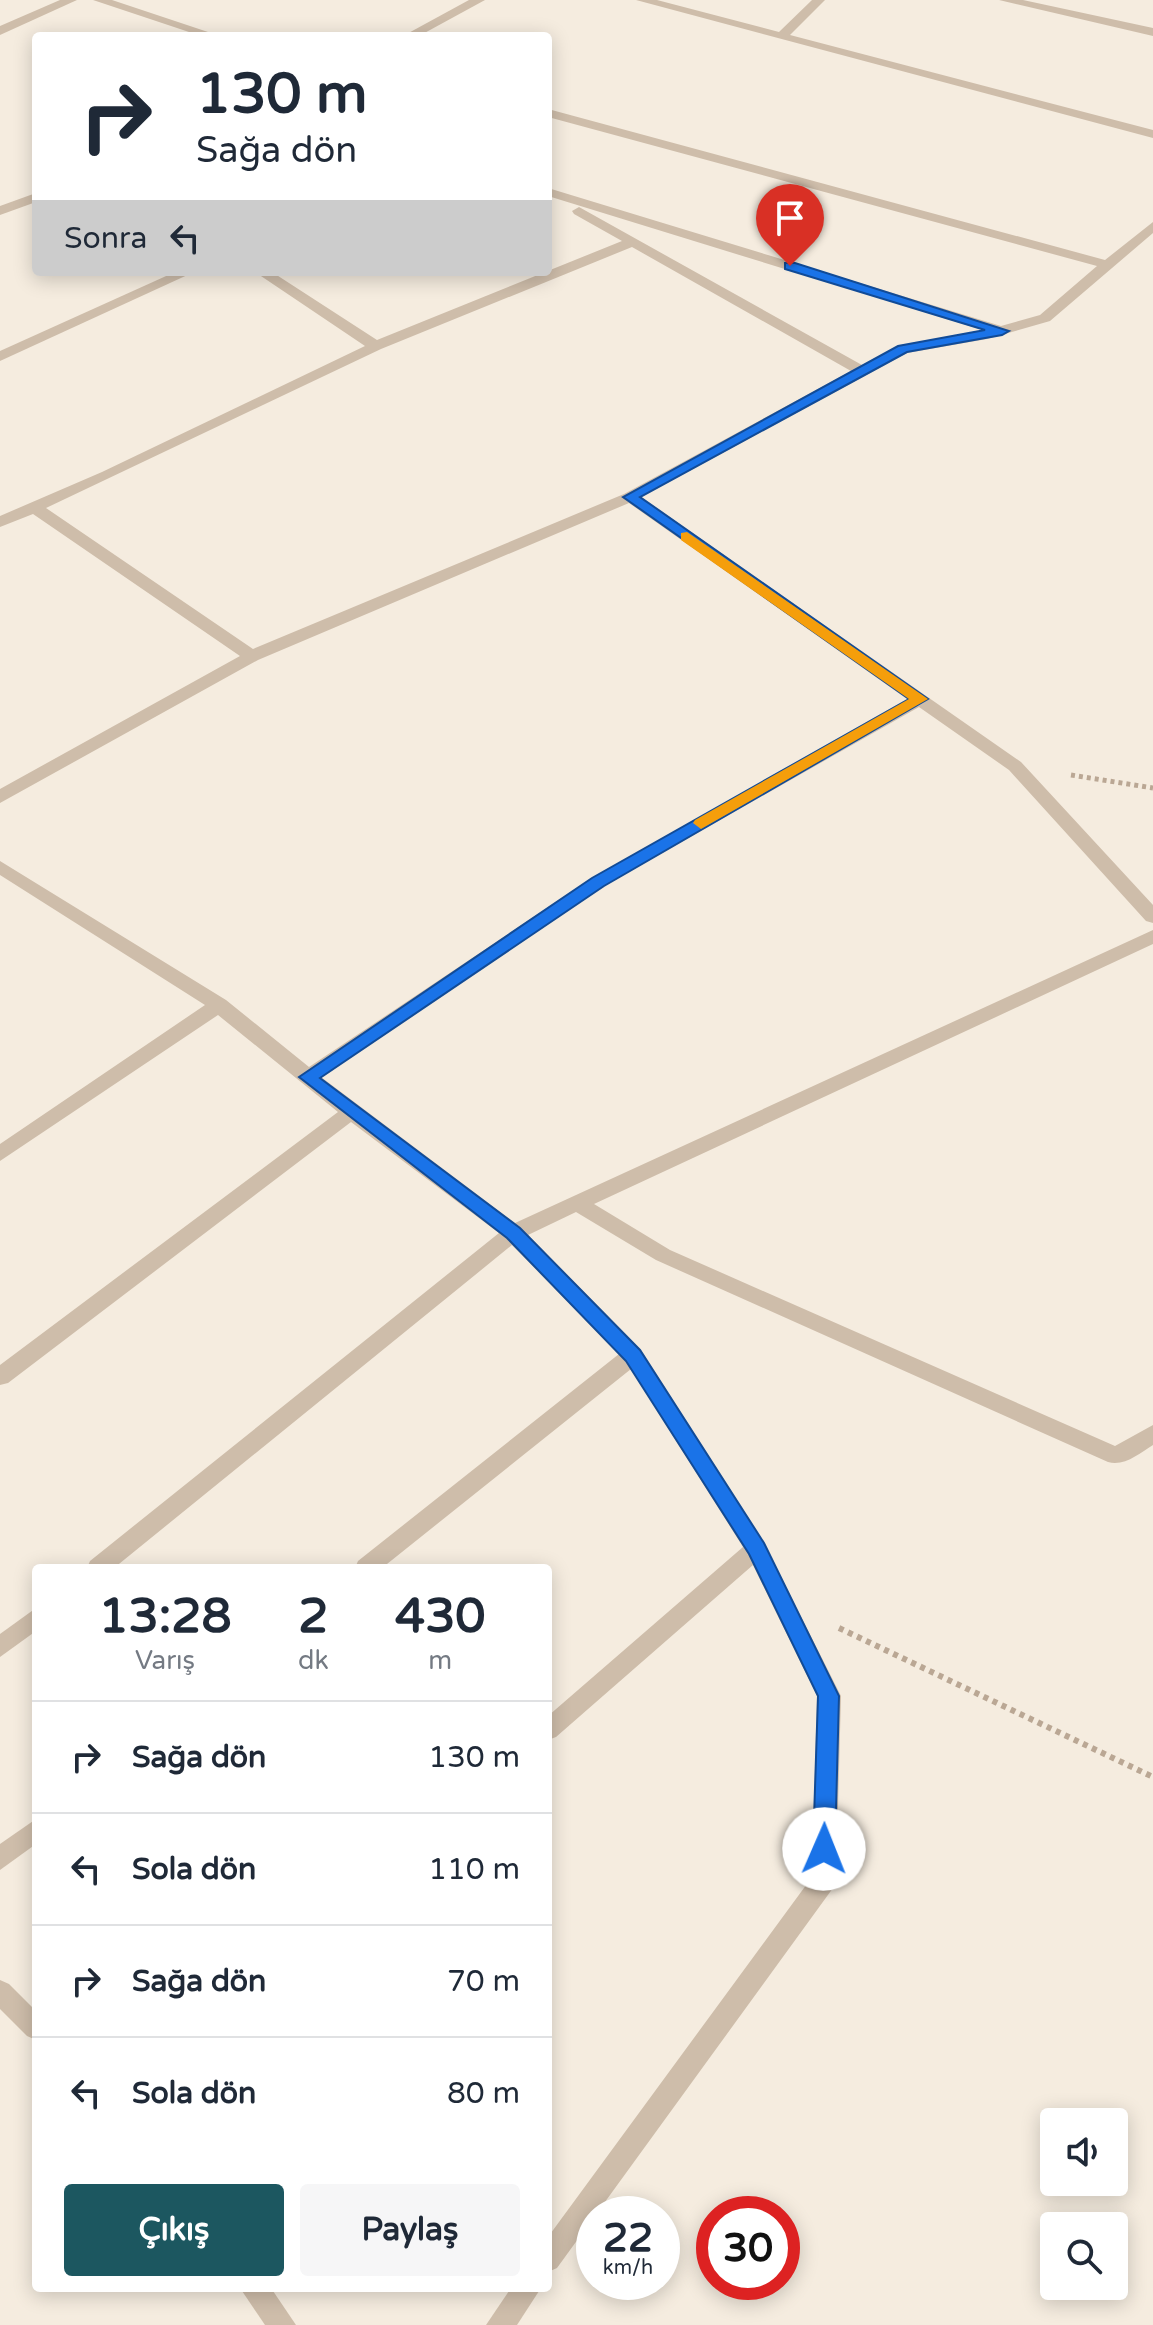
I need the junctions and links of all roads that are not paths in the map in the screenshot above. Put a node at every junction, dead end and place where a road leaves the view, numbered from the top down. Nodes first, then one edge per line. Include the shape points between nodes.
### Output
1 (71, 0) edge
2 (99, 0) edge
3 (479, 0) edge
4 (642, 0) edge
5 (819, 0) edge
6 (1005, 0) edge
7 (1074, 0) edge
8 (1063, 14) junction
9 (0, 31) edge
10 (201, 32) edge
11 (417, 32) edge
12 (1153, 32) edge
13 (781, 37) junction
14 (552, 114) edge
15 (1153, 134) edge
16 (552, 193) edge
17 (552, 194) edge
18 (32, 199) edge
19 (0, 211) edge
20 (1153, 226) edge
21 (634, 241) junction
22 (1108, 265) junction
23 (552, 274) edge
24 (178, 276) edge
25 (268, 276) edge
26 (548, 276) edge
27 (1002, 331) junction
28 (376, 346) junction
29 (0, 357) edge
30 (860, 370) junction
31 (630, 497) junction
32 (35, 508) junction
33 (0, 522) edge
34 (252, 656) junction
35 (920, 699) junction
36 (0, 797) edge
37 (0, 867) edge
38 (1153, 917) edge
39 (1153, 936) edge
40 (219, 1005) junction
41 (308, 1077) junction
42 (351, 1112) junction
43 (0, 1154) edge
44 (577, 1203) junction
45 (513, 1233) junction
46 (633, 1355) junction
47 (0, 1377) edge
48 (1153, 1434) edge
49 (756, 1549) junction
50 (103, 1564) edge
51 (371, 1564) edge
52 (32, 1621) edge
53 (0, 1647) edge
54 (552, 1727) edge
55 (32, 1833) edge
56 (0, 1859) edge
57 (0, 1992) edge
58 (32, 2024) edge
59 (552, 2254) edge
60 (257, 2292) edge
61 (524, 2292) edge
62 (282, 2325) edge
63 (500, 2325) edge

1 - 9 street
2 - 10 street
3 - 11 street
4 - 13 street
5 - 13 street
6 - 8 street
7 - 8 street
8 - 12 street
13 - 15 street
14 - 22 street
16 - 27 street
17 - 21 street
18 - 19 street
20 - 22 street
21 - 23 street
21 - 30 street
22 - 27 street via 1045,318
24 - 29 street
25 - 28 street
26 - 28 street
27 - 30 street via 903,349
28 - 32 street
30 - 31 street
31 - 34 street
31 - 35 street
32 - 33 street
32 - 34 street
34 - 36 street
35 - 38 street via 1015,766
35 - 41 street via 598,882
37 - 40 street
39 - 44 street
40 - 41 street
40 - 43 street
41 - 42 street
42 - 45 street
42 - 47 street
44 - 45 street
44 - 48 street via 663,1255 1116,1456
45 - 46 street
45 - 50 street
46 - 49 street
46 - 51 street
49 - 54 street
49 - 59 street via 829,1696 824,1880
52 - 53 street
55 - 56 street
57 - 58 street
60 - 62 street
61 - 63 street

